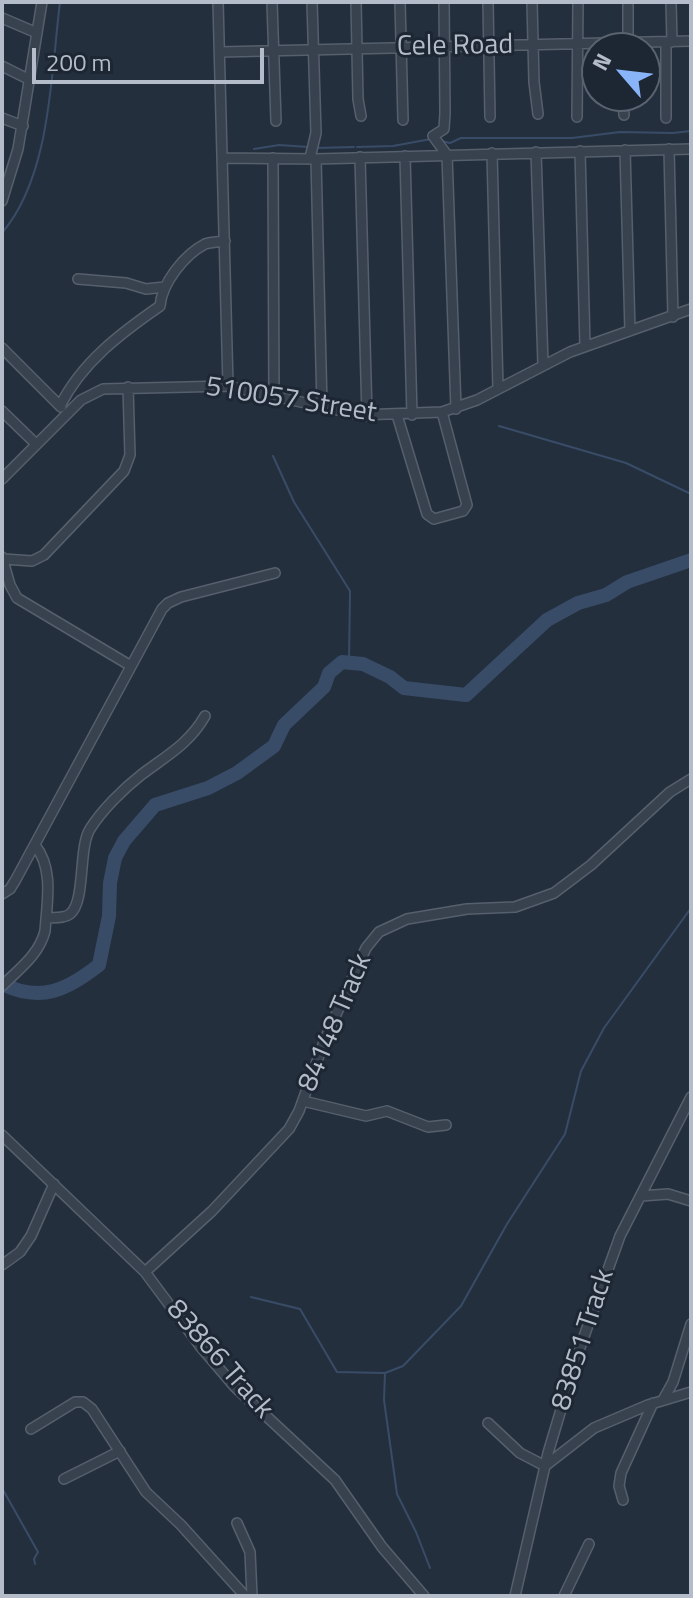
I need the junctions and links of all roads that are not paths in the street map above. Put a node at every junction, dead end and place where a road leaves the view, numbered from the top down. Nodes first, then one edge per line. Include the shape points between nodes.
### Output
1 (42, 2) edge
2 (218, 2) edge
3 (272, 2) edge
4 (312, 2) edge
5 (356, 2) edge
6 (400, 2) edge
7 (444, 2) edge
8 (488, 2) edge
9 (532, 2) edge
10 (578, 2) edge
11 (628, 2) edge
12 (671, 2) edge
13 (2, 18) edge
14 (625, 32) edge
15 (37, 33) junction
16 (691, 41) edge
17 (661, 42) edge
18 (669, 42) junction
19 (576, 44) junction
20 (581, 44) edge
21 (533, 45) junction
22 (488, 46) junction
23 (445, 47) junction
24 (401, 48) junction
25 (358, 49) junction
26 (272, 50) junction
27 (313, 50) junction
28 (220, 52) junction
29 (2, 66) edge
30 (30, 80) junction
31 (624, 112) edge
32 (538, 114) dead end
33 (624, 115) dead end
34 (361, 116) dead end
35 (490, 117) dead end
36 (577, 117) dead end
37 (2, 118) edge
38 (666, 118) dead end
39 (403, 120) dead end
40 (276, 121) dead end
41 (23, 126) junction
42 (669, 149) junction
43 (691, 149) edge
44 (625, 150) junction
45 (580, 151) junction
46 (536, 152) junction
47 (492, 153) junction
48 (447, 155) junction
49 (405, 156) junction
50 (360, 157) junction
51 (223, 158) junction
52 (273, 158) junction
53 (313, 158) junction
54 (7, 170) edge
55 (2, 201) edge
56 (225, 241) junction
57 (78, 279) dead end
58 (165, 287) junction
59 (691, 309) edge
60 (673, 317) junction
61 (630, 331) junction
62 (585, 346) junction
63 (2, 348) edge
64 (543, 364) junction
65 (228, 386) junction
66 (128, 387) junction
67 (498, 389) junction
68 (274, 396) junction
69 (322, 407) junction
70 (63, 409) junction
71 (456, 409) junction
72 (2, 411) edge
73 (442, 412) junction
74 (397, 415) junction
75 (412, 415) junction
76 (367, 416) junction
77 (36, 444) junction
78 (2, 478) edge
79 (3, 558) edge
80 (275, 573) dead end
81 (131, 666) junction
82 (205, 716) dead end
83 (691, 779) edge
84 (35, 845) junction
85 (2, 894) edge
86 (46, 918) junction
87 (3, 985) edge
88 (303, 1101) junction
89 (689, 1104) edge
90 (446, 1125) dead end
91 (2, 1135) edge
92 (54, 1184) junction
93 (641, 1196) junction
94 (691, 1201) edge
95 (2, 1265) edge
96 (145, 1272) junction
97 (691, 1324) edge
98 (687, 1347) edge
99 (691, 1392) edge
100 (658, 1401) junction
101 (488, 1423) dead end
102 (31, 1429) dead end
103 (120, 1451) junction
104 (545, 1466) junction
105 (64, 1479) dead end
106 (623, 1500) dead end
107 (237, 1523) dead end
108 (589, 1544) dead end
109 (245, 1596) edge
110 (252, 1596) edge
111 (424, 1596) edge
112 (515, 1596) edge
113 (564, 1596) edge

1 - 15 street
2 - 28 street
3 - 26 street
4 - 27 street
5 - 25 street
6 - 24 street
7 - 23 street
8 - 22 street
9 - 21 street
10 - 19 street
11 - 14 street
12 - 18 street
13 - 15 street
15 - 30 street
16 - 18 street, Cele Road
17 - 18 street, Cele Road
18 - 38 street
19 - 20 street, Cele Road
19 - 21 street, Cele Road
19 - 36 street
21 - 22 street, Cele Road
21 - 32 street
22 - 23 street, Cele Road
22 - 35 street
23 - 24 street, Cele Road
23 - 48 street via 444,129 433,136
24 - 25 street, Cele Road
24 - 39 street
25 - 27 street, Cele Road
25 - 34 street
26 - 27 street, Cele Road
26 - 28 street, Cele Road
26 - 40 street
27 - 53 street
28 - 51 street
29 - 30 street
30 - 41 street
31 - 33 street
37 - 41 street
41 - 54 street
42 - 43 street
42 - 44 street
42 - 60 street
44 - 45 street
44 - 61 street
45 - 46 street
45 - 62 street
46 - 47 street
46 - 64 street
47 - 48 street
47 - 67 street
48 - 49 street
48 - 71 street
49 - 50 street
49 - 75 street
50 - 53 street
50 - 76 street
51 - 52 street
51 - 56 street
52 - 53 street
52 - 68 street
53 - 69 street
54 - 55 street
56 - 58 street via 199,249
56 - 65 street
57 - 58 street
58 - 70 street via 160,306 82,369
59 - 60 street, 510057 Street
60 - 61 street, 510057 Street
61 - 62 street, 510057 Street
62 - 64 street, 510057 Street
63 - 70 street
64 - 67 street, 510057 Street
65 - 66 street, 510057 Street
65 - 68 street, 510057 Street
66 - 70 street, 510057 Street via 95,391
66 - 79 street via 130,455 124,471 44,555 32,561
67 - 71 street, 510057 Street
68 - 69 street, 510057 Street
69 - 76 street, 510057 Street
70 - 77 street, 510057 Street
71 - 73 street, 510057 Street
72 - 77 street
73 - 74 street via 467,505 434,519 427,514
73 - 75 street, 510057 Street
74 - 75 street, 510057 Street
74 - 76 street, 510057 Street
77 - 78 street, 510057 Street
79 - 81 street via 17,598
80 - 81 street via 168,603
81 - 84 street
82 - 86 street via 182,746 132,782 94,824 84,843 73,910 67,916
83 - 88 street, 84148 Track via 554,893 515,907 407,919 379,932 366,948 325,1039
84 - 85 street
84 - 86 street via 47,868
86 - 87 street via 39,948
88 - 90 street via 360,1116 387,1111 428,1127
88 - 96 street, 84148 Track via 277,1143
89 - 93 street, 83851 Track
91 - 92 street, 83866 Track
92 - 95 street via 31,1236
92 - 96 street, 83866 Track
93 - 94 street via 662,1193
93 - 104 street, 83851 Track via 620,1236 577,1356
96 - 111 street, 83866 Track via 235,1387 335,1480
97 - 98 street
98 - 100 street via 673,1382
99 - 100 street
100 - 104 street via 594,1428
100 - 106 street via 621,1473
101 - 104 street via 520,1453
102 - 103 street via 79,1401 92,1409
103 - 105 street
103 - 109 street via 146,1492
104 - 112 street, 83851 Track
107 - 110 street via 250,1552
108 - 113 street

